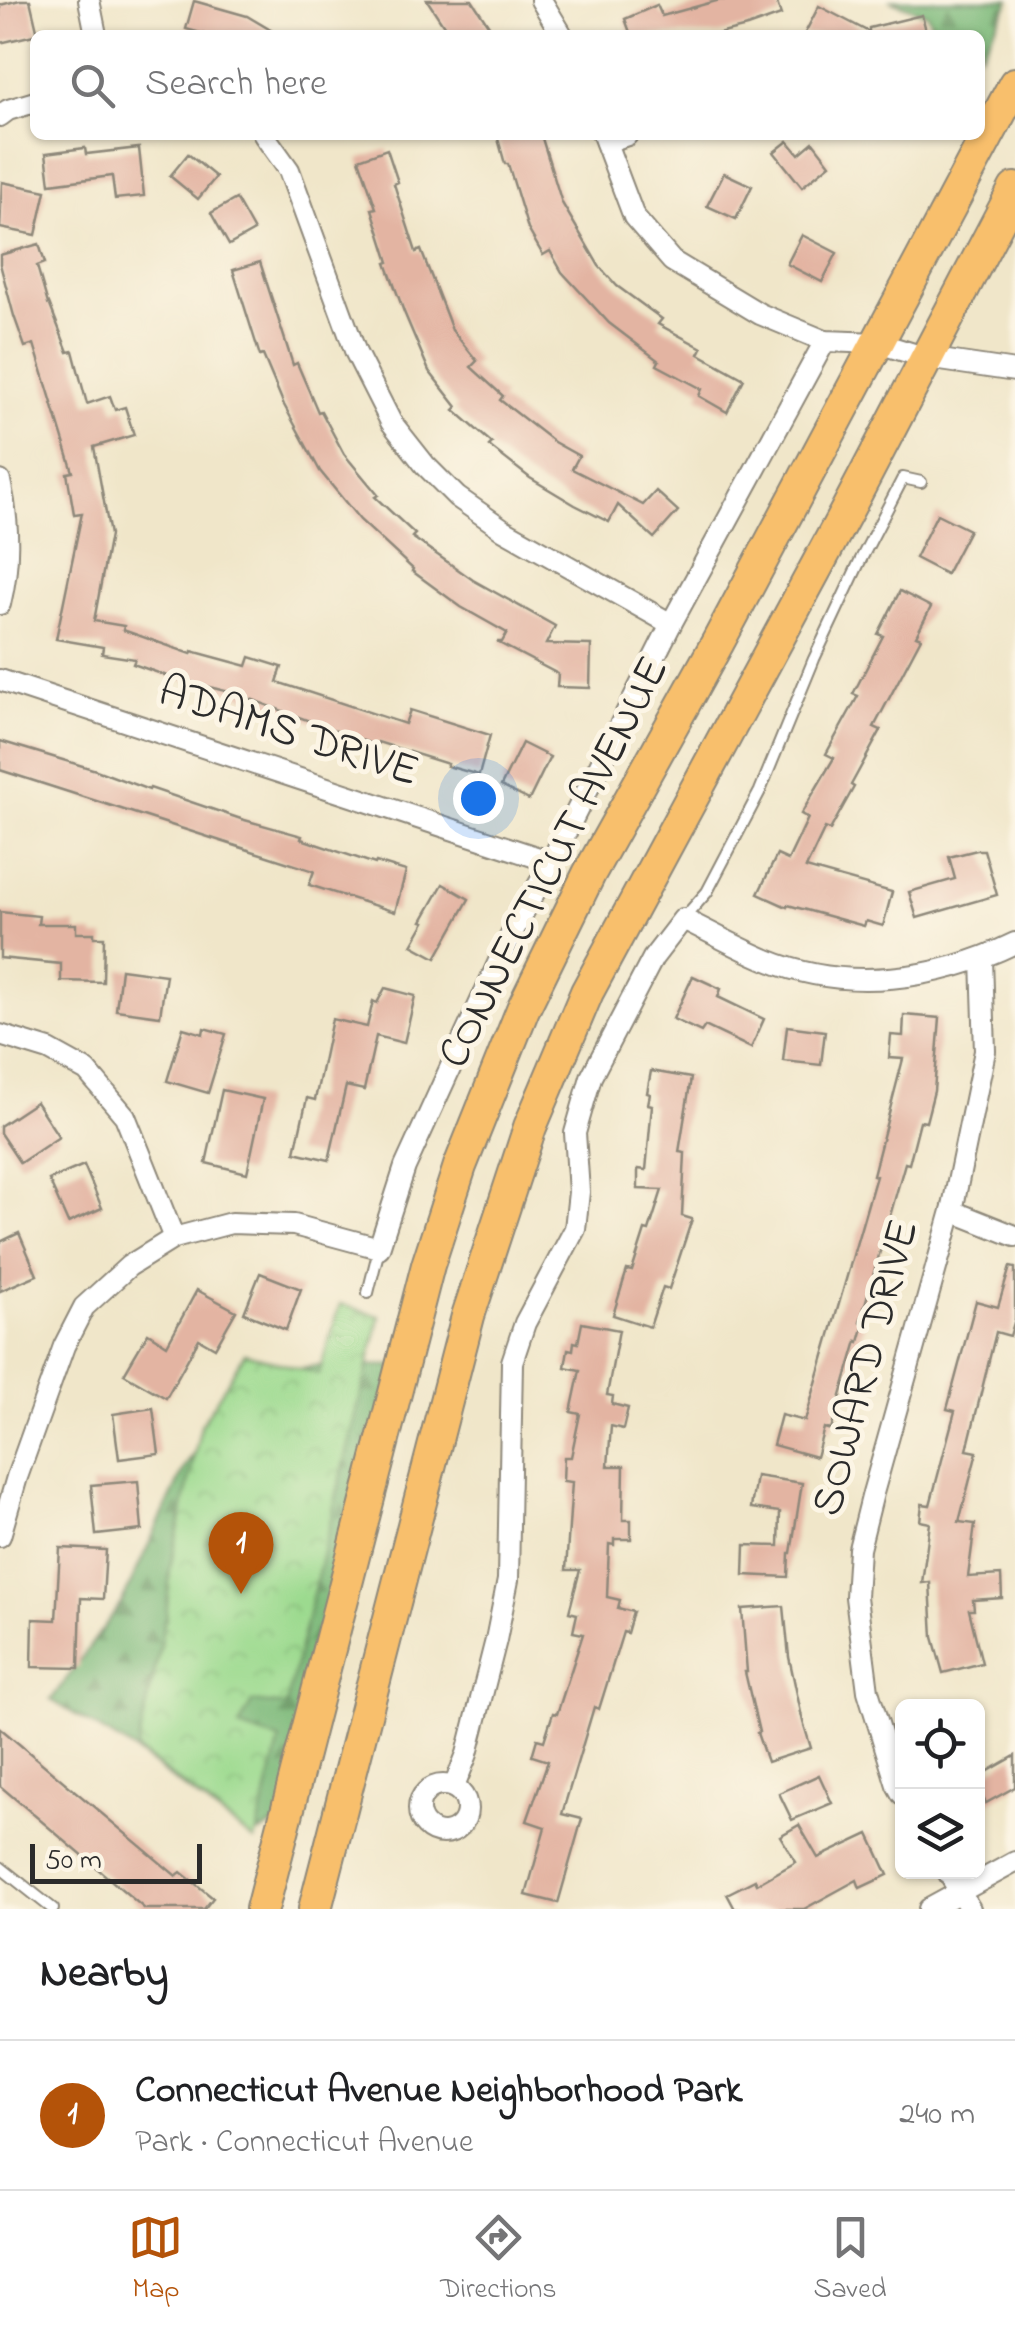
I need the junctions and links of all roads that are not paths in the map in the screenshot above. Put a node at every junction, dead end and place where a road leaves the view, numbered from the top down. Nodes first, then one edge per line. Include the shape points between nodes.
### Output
1 (89, 0) edge
2 (541, 0) edge
3 (95, 30) edge
4 (559, 30) edge
5 (1015, 84) edge
6 (30, 103) edge
7 (0, 116) edge
8 (268, 140) edge
9 (606, 140) edge
10 (1015, 189) edge
11 (825, 342) junction
12 (878, 343) junction
13 (927, 358) junction
14 (1015, 371) edge
15 (0, 482) edge
16 (921, 482) dead end
17 (0, 604) edge
18 (672, 624) junction
19 (0, 680) edge
20 (551, 862) junction
21 (683, 919) junction
22 (1015, 944) edge
23 (982, 959) junction
24 (0, 1035) edge
25 (952, 1211) junction
26 (1015, 1236) edge
27 (174, 1238) junction
28 (379, 1248) junction
29 (368, 1293) dead end
30 (8, 1472) edge
31 (0, 1536) edge
32 (454, 1787) dead end
33 (899, 1789) edge
34 (1015, 1862) edge
35 (0, 1867) edge
36 (952, 1879) edge
37 (965, 1901) edge
38 (53, 1909) edge
39 (262, 1909) edge
40 (315, 1909) edge
41 (929, 1909) edge

1 - 3 street
2 - 4 street
5 - 12 main road, CONNECTICUT AVENUE
6 - 7 street
8 - 18 street via 289,170 356,352 391,422 425,465 504,530
9 - 11 street via 634,216 672,261 760,314
10 - 13 main road, CONNECTICUT AVENUE
11 - 12 street
11 - 18 street
12 - 13 street
12 - 39 main road, CONNECTICUT AVENUE via 589,874 523,1009 460,1166 428,1266
13 - 14 street
13 - 40 main road, CONNECTICUT AVENUE via 587,992 530,1127 468,1316
15 - 17 street via 6,508
16 - 21 lane via 902,478 814,659 760,791 708,892
18 - 20 street
19 - 20 street, ADAMS DRIVE
20 - 28 street via 404,1167
21 - 23 street via 769,961 830,978 892,979
21 - 32 street via 653,958 591,1077 575,1133 575,1229 512,1362 508,1580
22 - 23 street
23 - 25 street, SOWARD DRIVE via 985,1051
24 - 27 street via 88,1071 125,1116
25 - 26 street
25 - 33 street, SOWARD DRIVE via 859,1549 856,1597 868,1691
27 - 28 street via 231,1223 294,1225
27 - 30 street via 128,1266 84,1307
28 - 29 lane
30 - 31 street
34 - 37 street
35 - 38 lane
36 - 37 street
37 - 41 street

